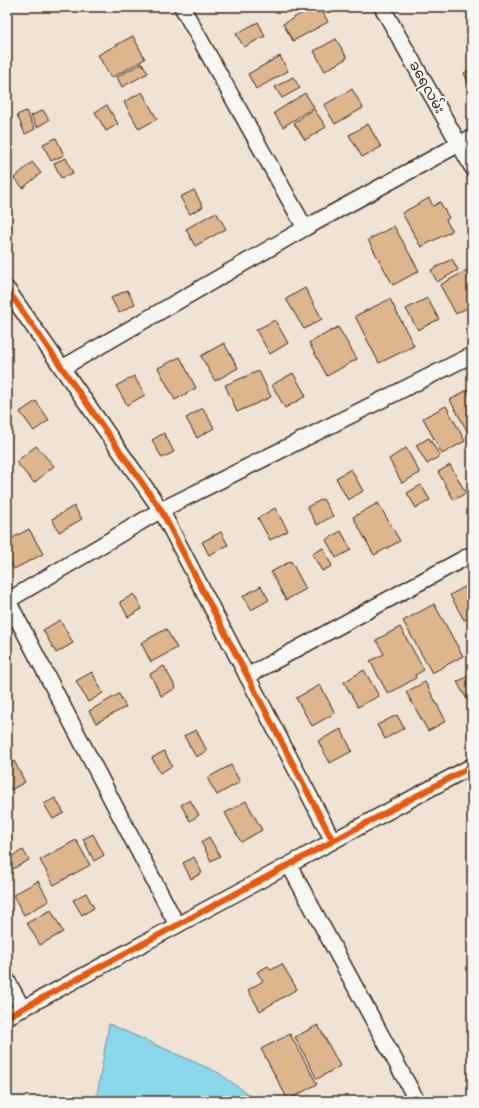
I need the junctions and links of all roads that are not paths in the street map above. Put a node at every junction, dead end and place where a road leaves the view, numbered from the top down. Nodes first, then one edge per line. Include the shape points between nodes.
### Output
1 (182, 7) edge
2 (382, 7) edge
3 (466, 141) edge
4 (472, 167) edge
5 (305, 228) junction
6 (7, 289) edge
7 (472, 355) edge
8 (62, 368) junction
9 (161, 510) junction
10 (472, 554) edge
11 (7, 600) edge
12 (247, 676) junction
13 (472, 766) edge
14 (333, 841) junction
15 (289, 865) junction
16 (177, 926) junction
17 (7, 980) edge
18 (23, 1009) junction
19 (7, 1017) edge
20 (417, 1101) edge

1 - 5 street
2 - 3 street, ခရေလမ်း
3 - 4 street, ခရေလမ်း
3 - 5 street
5 - 8 street
6 - 8 street
7 - 9 street
8 - 9 street
9 - 11 street
9 - 12 street
10 - 12 street
11 - 16 street
12 - 14 street
13 - 14 street
14 - 15 street
15 - 16 street
15 - 20 street
16 - 18 street
17 - 18 street
18 - 19 street

